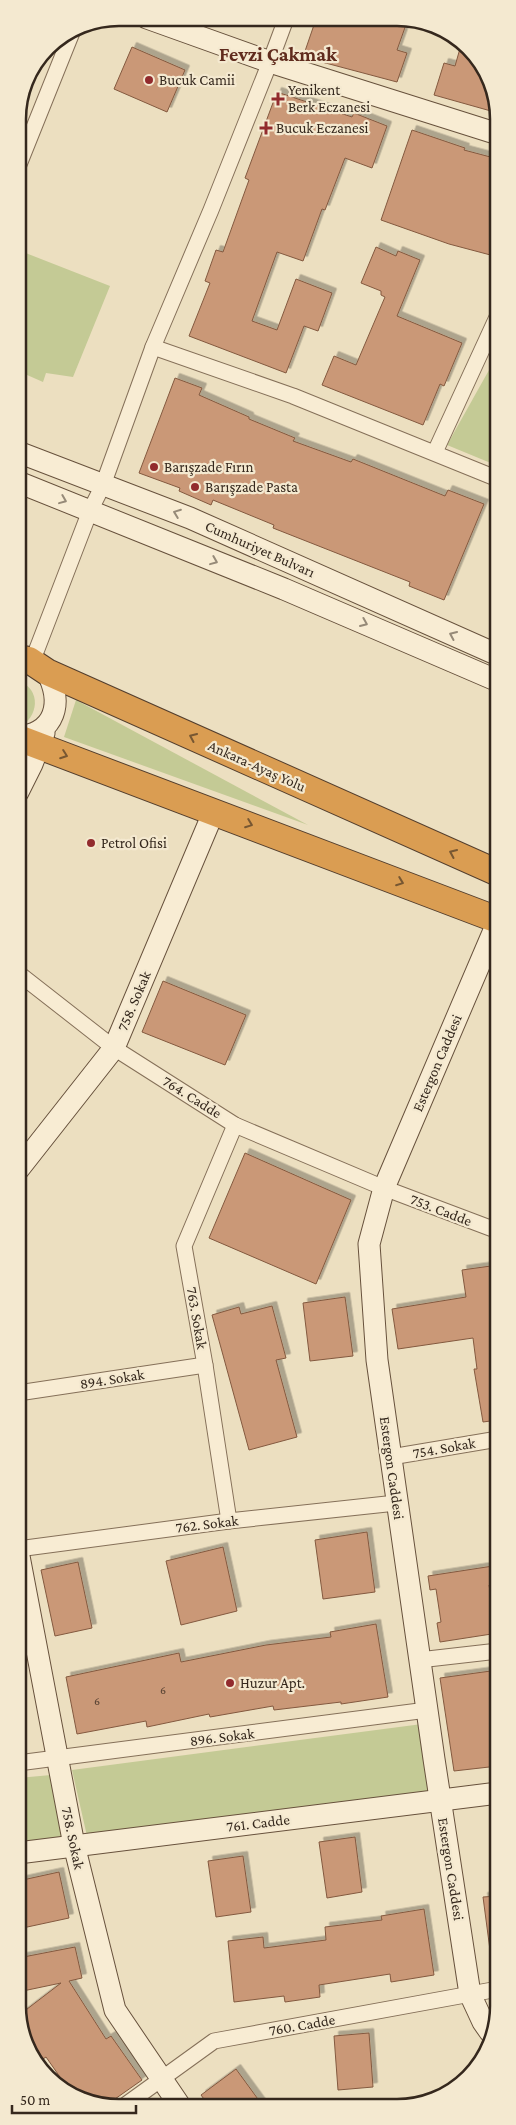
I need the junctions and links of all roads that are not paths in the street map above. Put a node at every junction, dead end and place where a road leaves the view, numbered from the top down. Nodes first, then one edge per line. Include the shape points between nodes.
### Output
1 (169, 26) edge
2 (283, 26) edge
3 (68, 42) edge
4 (270, 62) junction
5 (26, 131) edge
6 (490, 131) edge
7 (490, 332) edge
8 (153, 347) junction
9 (435, 452) junction
10 (26, 455) edge
11 (490, 476) edge
12 (26, 485) edge
13 (103, 485) junction
14 (90, 511) junction
15 (490, 647) edge
16 (27, 662) edge
17 (490, 678) edge
18 (31, 742) edge
19 (26, 761) edge
20 (214, 811) junction
21 (490, 869) edge
22 (490, 917) edge
23 (490, 939) edge
24 (26, 979) edge
25 (114, 1048) junction
26 (235, 1125) junction
27 (26, 1160) edge
28 (384, 1188) junction
29 (490, 1228) edge
30 (205, 1365) junction
31 (26, 1392) edge
32 (490, 1440) edge
33 (391, 1457) junction
34 (396, 1503) junction
35 (229, 1521) junction
36 (26, 1549) edge
37 (26, 1593) edge
38 (490, 1653) edge
39 (420, 1660) junction
40 (426, 1710) junction
41 (57, 1758) junction
42 (26, 1762) edge
43 (490, 1794) edge
44 (441, 1801) junction
45 (74, 1845) junction
46 (26, 1852) edge
47 (490, 1990) edge
48 (470, 1994) junction
49 (487, 2029) edge
50 (160, 2078) junction
51 (133, 2099) edge
52 (175, 2099) edge

1 - 4 street
2 - 4 street
3 - 5 street
4 - 6 street
4 - 8 street
7 - 9 street
8 - 9 street via 293,396
8 - 13 street
9 - 11 street
10 - 13 street, Cumhuriyet Bulvarı
12 -> 14 street, Cumhuriyet Bulvarı
13 - 14 street
15 -> 13 street, Cumhuriyet Bulvarı via 190,518
14 - 16 street
14 -> 17 street, Cumhuriyet Bulvarı via 284,589
16 - 18 street via 54,683 56,696 55,709
21 -> 16 highway, Ankara-Ayaş Yolu
18 - 19 street
18 -> 20 highway
20 -> 22 highway
20 - 25 street, 758. Sokak
23 - 28 street, Estergon Caddesi
24 - 25 street, 764. Cadde
25 - 26 street, 764. Cadde
25 - 27 street, 758. Sokak
26 - 28 street, 764. Cadde
26 - 30 street, 763. Sokak via 184,1246
28 - 29 street, 753. Cadde
28 - 33 street, Estergon Caddesi via 369,1244 377,1360
30 - 31 street, 894. Sokak
30 - 35 street, 763. Sokak
32 - 33 street, 754. Sokak
33 - 34 street, Estergon Caddesi
34 - 35 street, 762. Sokak
34 - 39 street, Estergon Caddesi
35 - 36 street, 762. Sokak
37 - 41 street, 758. Sokak
38 - 39 street
39 - 40 street, Estergon Caddesi
40 - 41 street, 896. Sokak
40 - 44 street, Estergon Caddesi
41 - 42 street, 896. Sokak
41 - 45 street, 758. Sokak
43 - 44 street, 761. Cadde
44 - 45 street, 761. Cadde
44 - 48 street, Estergon Caddesi
45 - 46 street, 761. Cadde
45 - 50 street, 758. Sokak via 115,2010
47 - 48 street, 760. Cadde
48 - 49 street, Estergon Caddesi
48 - 50 street, 760. Cadde via 214,2040
50 - 51 street, 760. Cadde
50 - 52 street, 758. Sokak

